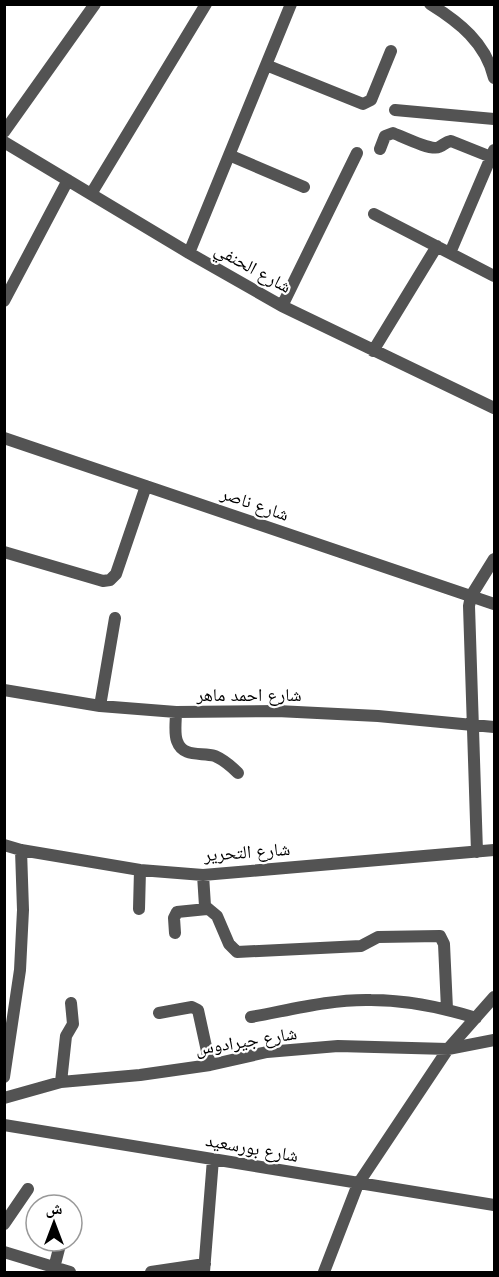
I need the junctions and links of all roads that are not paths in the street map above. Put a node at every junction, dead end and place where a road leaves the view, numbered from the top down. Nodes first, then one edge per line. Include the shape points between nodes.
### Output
1 (95, 4) edge
2 (206, 4) edge
3 (291, 4) edge
4 (430, 4) edge
5 (391, 51) dead end
6 (266, 65) junction
7 (494, 73) edge
8 (395, 110) dead end
9 (495, 119) edge
10 (4, 132) edge
11 (4, 141) edge
12 (380, 149) dead end
13 (357, 153) dead end
14 (229, 154) junction
15 (493, 154) edge
16 (68, 180) junction
17 (304, 187) dead end
18 (91, 194) junction
19 (374, 214) dead end
20 (437, 246) junction
21 (189, 253) junction
22 (450, 253) junction
23 (495, 276) edge
24 (4, 302) edge
25 (282, 306) junction
26 (373, 351) junction
27 (495, 408) edge
28 (4, 438) edge
29 (146, 486) junction
30 (4, 552) edge
31 (495, 558) edge
32 (471, 596) junction
33 (495, 604) edge
34 (114, 618) dead end
35 (4, 690) edge
36 (100, 706) junction
37 (176, 712) junction
38 (473, 725) junction
39 (495, 727) edge
40 (238, 773) dead end
41 (4, 845) edge
42 (21, 850) junction
43 (495, 850) edge
44 (477, 852) junction
45 (140, 870) junction
46 (203, 875) junction
47 (139, 909) dead end
48 (207, 909) junction
49 (175, 933) dead end
50 (495, 997) edge
51 (71, 1003) dead end
52 (447, 1009) junction
53 (159, 1012) dead end
54 (251, 1017) dead end
55 (476, 1018) junction
56 (495, 1040) edge
57 (448, 1049) junction
58 (210, 1065) junction
59 (4, 1077) edge
60 (61, 1082) junction
61 (4, 1098) edge
62 (4, 1125) edge
63 (213, 1159) junction
64 (358, 1184) junction
65 (28, 1189) dead end
66 (495, 1205) edge
67 (4, 1224) edge
68 (4, 1252) edge
69 (58, 1253) edge
70 (54, 1268) junction
71 (205, 1268) edge
72 (70, 1272) edge
73 (151, 1272) edge
74 (324, 1272) edge

1 - 10 street
2 - 18 street
3 - 6 street
4 - 7 street via 469,33
5 - 6 street via 371,100 363,104
6 - 14 street
8 - 9 street
11 - 16 street, شارع الحنفي
12 - 15 street via 385,136 393,133 432,148 451,141
13 - 25 street
14 - 17 street
14 - 21 street
15 - 22 street
16 - 18 street, شارع الحنفي
16 - 24 street
18 - 21 street, شارع الحنفي
19 - 20 street
20 - 22 street
20 - 26 street
21 - 25 street, شارع الحنفي
22 - 23 street
25 - 26 street, شارع الحنفي
26 - 27 street, شارع الحنفي
28 - 29 street, شارع ناصر
29 - 30 street via 116,574 110,580
29 - 32 street, شارع ناصر
31 - 32 street
32 - 33 street, شارع ناصر
32 - 38 street
34 - 36 street
35 - 36 street, شارع احمد ماهر
36 - 37 street, شارع احمد ماهر
37 - 38 street, شارع احمد ماهر via 288,712
37 - 40 street via 176,737 184,751 214,756
38 - 39 street, شارع احمد ماهر
38 - 44 street
41 - 42 street, شارع التحرير
42 - 45 street, شارع التحرير
42 - 59 street via 20,970
43 - 44 street, شارع التحرير
44 - 46 street, شارع التحرير
45 - 46 street, شارع التحرير
45 - 47 street
46 - 48 street
48 - 49 street via 177,912
48 - 52 street via 219,920 231,947 241,952 361,946 378,937 440,936 444,944
50 - 55 street
51 - 60 street via 74,1024 66,1036
52 - 54 street via 408,1001 368,1000
52 - 55 street
53 - 58 street via 192,1007 198,1010
55 - 57 street
56 - 57 street, شارع جيرادوس
57 - 58 street, شارع جيرادوس via 338,1046 267,1052
57 - 64 street
58 - 60 street, شارع جيرادوس
60 - 61 street, شارع جيرادوس
62 - 63 street, شارع بورسعيد
63 - 64 street, شارع بورسعيد
63 - 71 street
64 - 66 street, شارع بورسعيد
64 - 74 street
65 - 67 street
68 - 70 street
69 - 70 street
70 - 72 street
71 - 73 street

